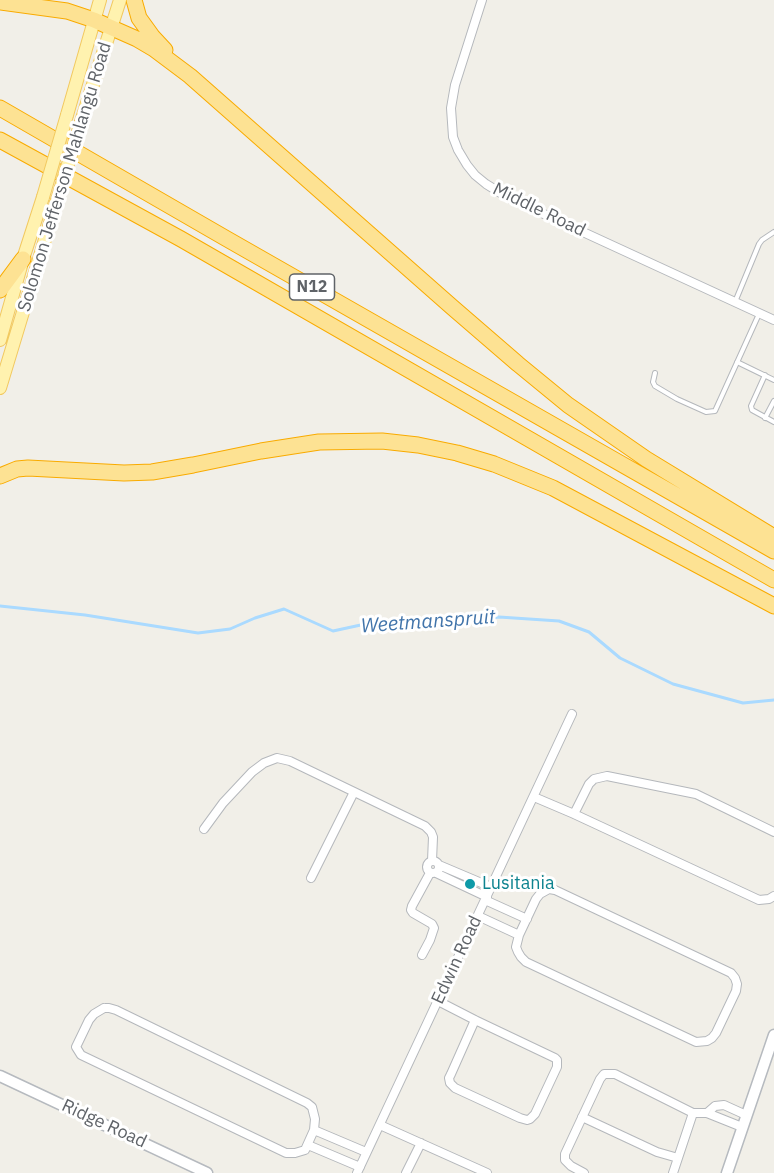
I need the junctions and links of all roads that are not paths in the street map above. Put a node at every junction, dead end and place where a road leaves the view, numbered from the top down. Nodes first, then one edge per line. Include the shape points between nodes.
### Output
1 (100, 0) edge
2 (120, 0) edge
3 (134, 0) edge
4 (482, 0) edge
5 (0, 2) edge
6 (94, 20) junction
7 (111, 28) junction
8 (190, 76) junction
9 (0, 108) edge
10 (0, 140) edge
11 (0, 146) edge
12 (774, 232) edge
13 (181, 239) junction
14 (23, 259) junction
15 (0, 290) edge
16 (735, 302) junction
17 (760, 313) junction
18 (774, 320) edge
19 (0, 340) edge
20 (737, 362) junction
21 (655, 373) dead end
22 (765, 375) junction
23 (774, 380) edge
24 (0, 388) edge
25 (774, 400) edge
26 (765, 418) junction
27 (774, 422) edge
28 (0, 476) edge
29 (774, 537) edge
30 (774, 551) edge
31 (774, 580) edge
32 (774, 606) edge
33 (572, 714) dead end
34 (354, 792) junction
35 (534, 797) junction
36 (574, 814) junction
37 (204, 829) dead end
38 (774, 832) edge
39 (435, 863) junction
40 (433, 873) junction
41 (311, 878) dead end
42 (490, 887) junction
43 (774, 896) edge
44 (486, 898) junction
45 (478, 916) junction
46 (527, 919) junction
47 (519, 935) junction
48 (422, 955) dead end
49 (438, 1000) junction
50 (475, 1020) junction
51 (774, 1035) edge
52 (0, 1076) edge
53 (693, 1113) junction
54 (707, 1113) junction
55 (746, 1115) junction
56 (582, 1117) junction
57 (380, 1125) junction
58 (742, 1126) junction
59 (314, 1130) junction
60 (421, 1143) junction
61 (308, 1145) junction
62 (366, 1152) junction
63 (678, 1158) junction
64 (358, 1170) edge
65 (207, 1173) edge
66 (406, 1173) edge
67 (487, 1173) edge
68 (584, 1173) edge
69 (673, 1173) edge
70 (727, 1173) edge

1 - 6 main road, Solomon Jefferson Mahlangu Road
2 - 7 main road, Solomon Jefferson Mahlangu Road
3 - 8 highway via 139,18 152,36
4 - 16 street, Middle Road via 455,85 452,108 453,137 467,165 507,197
5 - 6 highway via 67,10
6 - 7 highway
6 - 14 main road, Solomon Jefferson Mahlangu Road, bridge
7 - 8 highway via 154,49
7 - 24 main road, Solomon Jefferson Mahlangu Road, bridge
8 - 29 highway via 476,329 568,405 646,459
9 - 30 highway, N12
10 - 13 highway, N12
11 - 13 highway via 134,220
12 - 16 lane via 759,244
13 - 31 highway, N12
14 - 15 highway
14 - 19 main road, Solomon Jefferson Mahlangu Road
16 - 17 street, Middle Road
17 - 18 street, Middle Road
17 - 20 lane
20 - 21 lane via 715,411 706,412 654,386
20 - 22 lane
22 - 23 lane
22 - 26 lane via 751,406
25 - 26 lane
26 - 27 lane
28 - 32 highway via 28,468 152,472 319,442 418,445 494,464 553,488
33 - 35 street, Edwin Road
34 - 37 street via 290,761 270,759 252,772
34 - 39 street via 429,829
34 - 41 street
35 - 36 street
35 - 42 street, Edwin Road
36 - 38 street via 589,784 607,776 696,794
36 - 43 street via 759,900
39 - 40 street via 439,870
39 - 42 street
40 - 44 street
40 - 48 street via 411,910 434,928
42 - 44 street, Edwin Road
44 - 45 street, Edwin Road
44 - 46 street
45 - 47 street
45 - 49 street, Edwin Road
46 - 47 street
46 - 47 street via 540,894 555,890 731,972 736,991 716,1033 707,1041 696,1042 526,962 516,947
49 - 50 street
49 - 57 street, Edwin Road
50 - 50 street via 557,1060 556,1071 530,1119 520,1118 450,1083
51 - 55 main road
52 - 65 main road, Ridge Road
53 - 54 street
53 - 56 street via 608,1073 600,1079
53 - 63 street
54 - 55 street via 724,1105
54 - 58 street
55 - 58 main road
56 - 63 street
56 - 68 street via 565,1157 571,1166
57 - 60 street
57 - 62 street, Edwin Road
58 - 70 main road
59 - 61 street
59 - 61 street via 314,1112 303,1100 116,1010 104,1008 94,1014 76,1047 87,1059 274,1148 295,1153
59 - 62 street
60 - 66 street
60 - 67 street
61 - 64 street
62 - 64 street, Edwin Road
63 - 69 street

